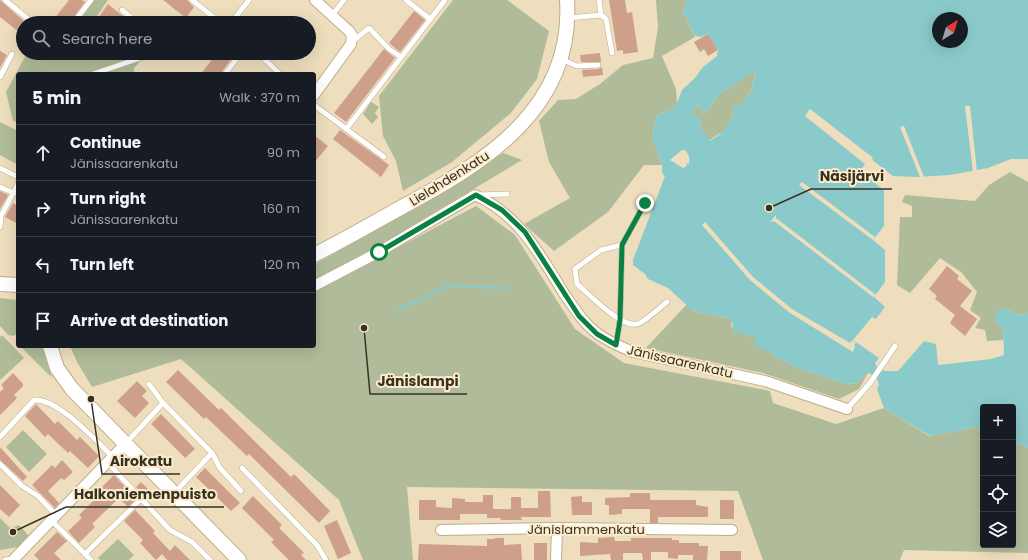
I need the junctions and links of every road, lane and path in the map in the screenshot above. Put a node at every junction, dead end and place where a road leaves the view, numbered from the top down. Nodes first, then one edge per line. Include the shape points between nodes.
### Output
1 (5, 0) edge
2 (91, 0) edge
3 (192, 0) edge
4 (249, 0) edge
5 (315, 0) edge
6 (344, 0) edge
7 (406, 0) edge
8 (445, 0) edge
9 (567, 0) edge
10 (599, 0) edge
11 (122, 10) dead end
12 (332, 15) junction
13 (601, 15) junction
14 (24, 16) edge
15 (78, 16) edge
16 (129, 16) edge
17 (212, 16) edge
18 (236, 16) edge
19 (568, 18) junction
20 (430, 19) junction
21 (351, 44) junction
22 (612, 53) dead end
23 (12, 54) dead end
24 (401, 57) junction
25 (561, 58) junction
26 (134, 60) edge
27 (236, 60) edge
28 (265, 60) edge
29 (598, 65) dead end
30 (99, 72) edge
31 (227, 72) edge
32 (278, 72) edge
33 (0, 77) edge
34 (316, 92) edge
35 (316, 106) edge
36 (347, 128) junction
37 (384, 157) dead end
38 (0, 168) edge
39 (16, 176) edge
40 (0, 186) edge
41 (16, 188) edge
42 (14, 193) junction
43 (507, 194) dead end
44 (476, 195) junction
45 (645, 203) dead end
46 (0, 227) edge
47 (622, 245) junction
48 (316, 254) edge
49 (0, 284) edge
50 (16, 285) edge
51 (316, 285) edge
52 (667, 302) dead end
53 (620, 320) junction
54 (616, 345) junction
55 (895, 346) dead end
56 (50, 348) edge
57 (149, 384) dead end
58 (163, 404) junction
59 (847, 409) joint
60 (0, 437) edge
61 (125, 444) junction
62 (212, 453) junction
63 (110, 460) junction
64 (0, 464) edge
65 (242, 468) dead end
66 (241, 491) dead end
67 (174, 493) junction
68 (141, 499) junction
69 (54, 518) junction
70 (557, 528) junction
71 (441, 530) dead end
72 (732, 530) dead end
73 (85, 554) junction
74 (10, 559) edge
75 (91, 560) edge
76 (210, 560) edge
77 (239, 560) edge
78 (326, 560) edge
79 (556, 560) edge

1 - 14 lane
2 - 15 lane
3 - 17 lane
4 - 18 lane
5 - 12 street
6 - 12 lane
7 - 20 lane
8 - 20 lane
9 - 19 street, Lielahdenkatu
10 - 13 lane
11 - 16 lane
12 - 21 street via 352,35
13 - 19 lane
13 - 22 lane via 606,19
19 - 25 street, Lielahdenkatu via 567,36
20 - 24 lane
21 - 24 lane via 369,28 389,49
21 - 34 street
23 - 33 lane
24 - 36 lane
25 - 29 lane via 577,66
25 - 48 street, Lielahdenkatu via 556,74 537,106 497,148 472,167 422,197
26 - 30 lane
27 - 31 lane
28 - 32 lane
35 - 36 lane
36 - 37 lane
38 - 39 lane
40 - 42 lane
41 - 42 lane
42 - 46 lane via 1,216
43 - 44 lane
44 - 51 street via 379,252
44 - 54 street, Jänissaarenkatu via 502,210 525,232 579,316 597,334
45 - 47 lane
47 - 53 lane
47 - 53 lane via 601,250 575,269 577,284
49 - 50 street
52 - 53 lane via 638,324 628,325
53 - 54 lane
54 - 59 street, Jänissaarenkatu via 633,352 765,381
55 - 59 lane via 870,383
56 - 61 street via 63,378
57 - 58 lane
58 - 61 lane
58 - 62 lane
60 - 63 lane via 34,400 42,399 70,416
61 - 63 street
61 - 67 street
62 - 66 lane via 220,468
62 - 67 lane
63 - 68 lane
63 - 69 street
64 - 69 lane via 22,486 38,496
65 - 78 lane via 317,545
67 - 77 street
68 - 73 lane
68 - 76 lane via 170,530 192,542
69 - 73 lane
69 - 74 street
70 - 71 street, Jänislammenkatu
70 - 72 street, Jänislammenkatu
70 - 79 street
73 - 75 lane

